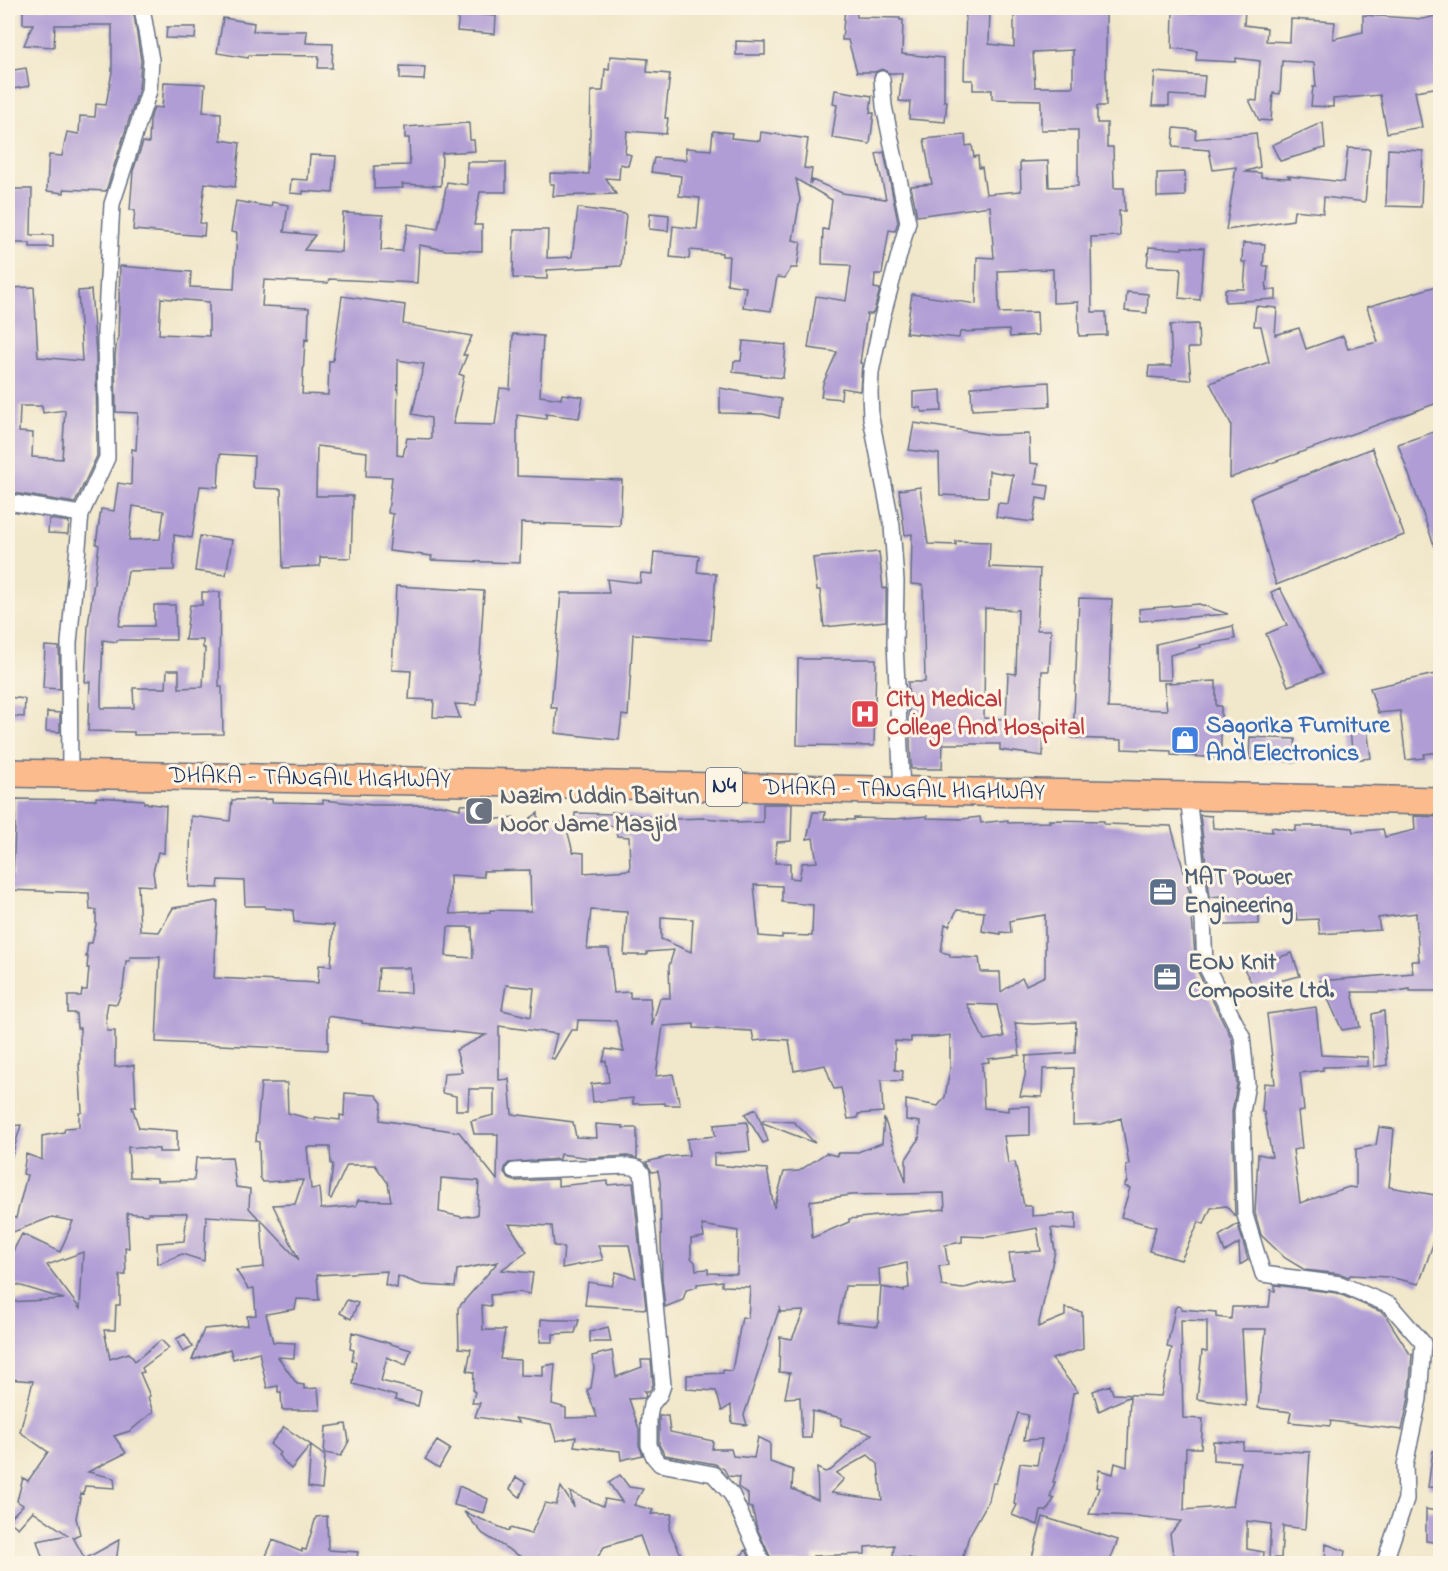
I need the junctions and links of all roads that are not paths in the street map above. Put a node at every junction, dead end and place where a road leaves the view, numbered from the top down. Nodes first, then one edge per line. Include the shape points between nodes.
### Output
1 (142, 8) edge
2 (882, 79) dead end
3 (8, 502) edge
4 (81, 514) junction
5 (8, 773) edge
6 (70, 774) junction
7 (902, 791) junction
8 (1188, 797) junction
9 (1440, 801) edge
10 (513, 1171) dead end
11 (762, 1563) edge
12 (1384, 1563) edge

1 - 4 street via 151,60 149,91 112,204 105,333 108,458
2 - 7 street via 908,222 882,318 870,393 892,526
3 - 4 street
4 - 6 street via 69,643
5 - 6 highway, DHAKA - TANGAIL HIGHWAY / N4
6 - 7 highway, DHAKA - TANGAIL HIGHWAY / N4
7 - 8 highway, DHAKA - TANGAIL HIGHWAY / N4
8 - 9 highway, DHAKA - TANGAIL HIGHWAY / N4
8 - 12 street via 1205,964 1242,1036 1247,1083 1242,1112 1245,1215 1263,1274 1340,1284 1390,1305 1423,1343 1419,1399 1405,1465 1406,1499
10 - 11 street via 627,1167 638,1168 642,1173 663,1385 651,1405 649,1445 660,1464 713,1474 732,1495

